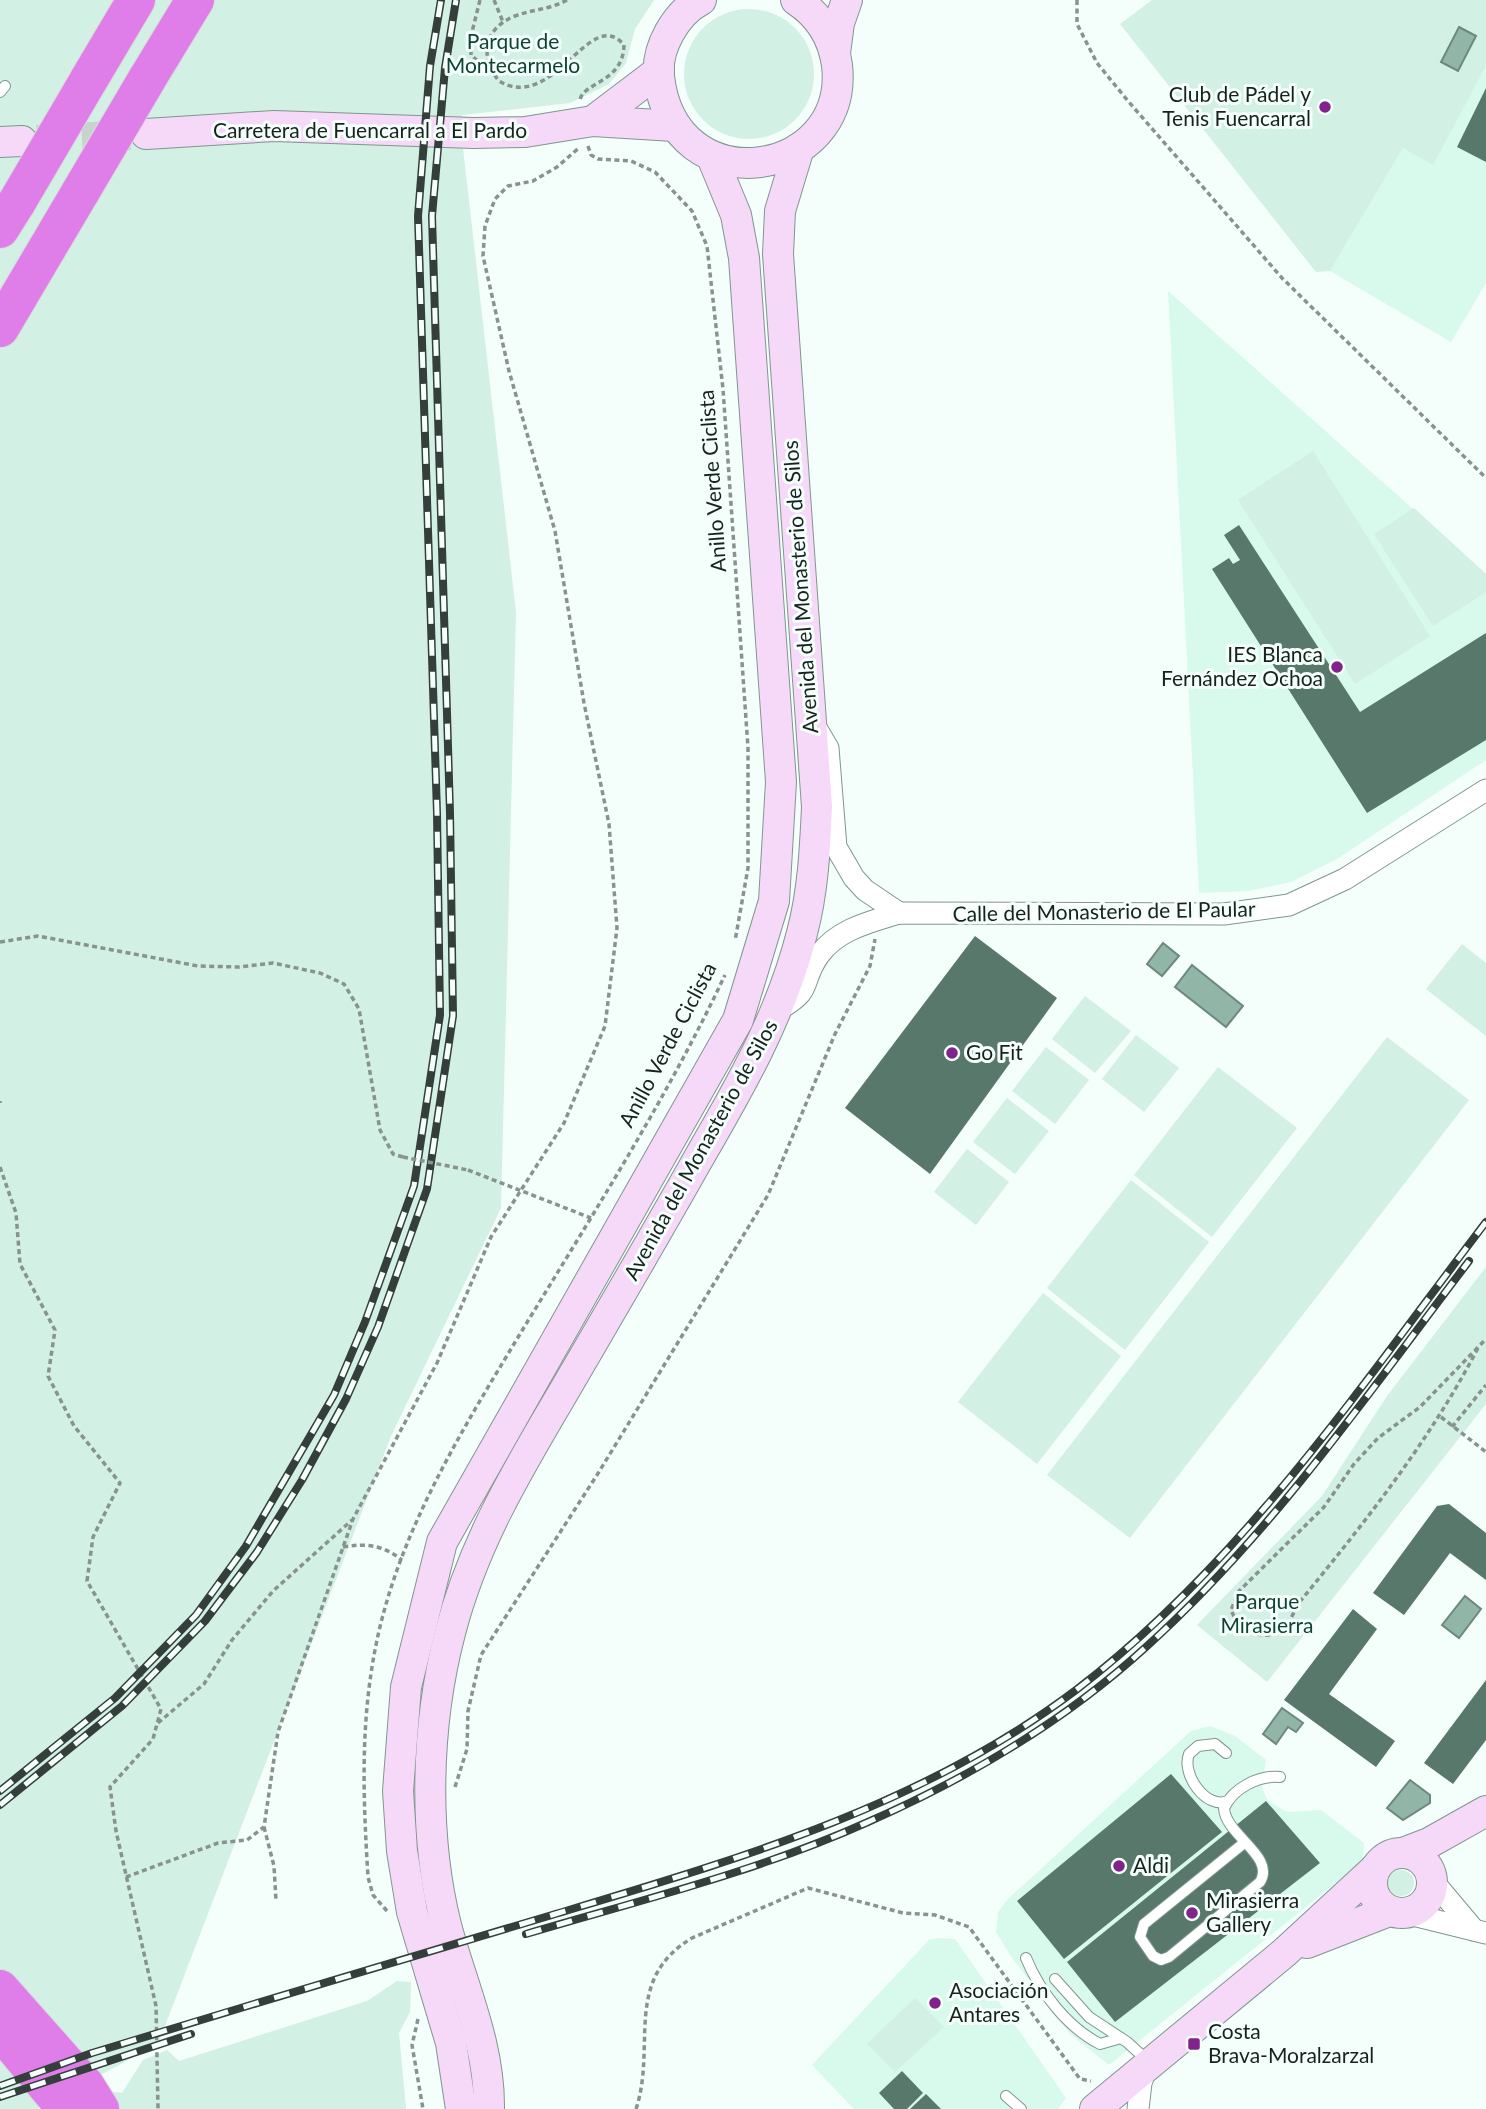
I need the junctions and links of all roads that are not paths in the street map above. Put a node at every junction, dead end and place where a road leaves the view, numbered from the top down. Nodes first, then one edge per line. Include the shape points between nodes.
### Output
1 (136, 0) edge
2 (195, 0) edge
3 (796, 0) edge
4 (847, 0) edge
5 (698, 1) edge
6 (835, 53) junction
7 (659, 71) junction
8 (674, 126) junction
9 (588, 127) junction
10 (146, 134) tunnel mouth
11 (799, 148) junction
12 (712, 157) junction
13 (8, 216) edge
14 (0, 328) edge
15 (811, 720) junction
16 (1486, 790) edge
17 (899, 913) junction
18 (779, 1009) junction
19 (1226, 1753) dead end
20 (1280, 1777) dead end
21 (1210, 1801) junction
22 (1228, 1801) junction
23 (1476, 1817) edge
24 (1228, 1824) junction
25 (1244, 1843) junction
26 (1403, 1853) junction
27 (1375, 1869) junction
28 (1431, 1876) junction
29 (1397, 1912) junction
30 (1480, 1932) edge
31 (1284, 1953) junction
32 (1026, 1958) dead end
33 (1055, 1979) dead end
34 (0, 1989) edge
35 (0, 2030) edge
36 (1121, 2038) junction
37 (1149, 2063) junction
38 (1093, 2095) edge
39 (1006, 2096) dead end
40 (66, 2109) edge
41 (100, 2109) edge
42 (461, 2109) edge
43 (489, 2109) edge
44 (1021, 2109) edge
45 (1138, 2109) edge

1 - 13 highway, bridge
2 - 14 highway, bridge
3 - 6 street via 828,33
4 - 6 street
5 - 7 street via 670,32
6 - 11 street via 838,74 828,116
7 - 8 street via 662,100
7 - 9 street, Carretera de Fuencarral a El Pardo
8 - 9 street, Carretera de Fuencarral a El Pardo
8 - 12 street
9 - 10 street, Carretera de Fuencarral a El Pardo via 525,132 274,126
11 - 12 street via 772,161
11 - 15 street, Avenida del Monasterio de Silos via 780,211 778,254
12 - 42 street, Avenida del Monasterio de Silos via 736,215 744,258 781,782 774,901 738,1020 442,1542 406,1687 398,1791 401,1851 412,1912 451,2043
15 - 17 street via 828,748 836,847 865,890
15 - 18 street, Avenida del Monasterio de Silos via 817,807 809,896
16 - 17 street, Calle del Monasterio de El Paular via 1352,875 1289,905 1224,914
17 - 18 street, Calle del Monasterio de El Paular via 859,925 828,944 815,961 800,998
18 - 43 street, Avenida del Monasterio de Silos via 761,1050 503,1494 465,1580 449,1637 433,1734 436,1876 446,1926 475,2017
19 - 21 lane via 1215,1744 1203,1744 1187,1759 1189,1774
20 - 22 lane via 1258,1778
21 - 22 lane
21 - 24 lane
22 - 24 lane via 1224,1813
23 - 26 street
23 - 28 street via 1449,1840
24 - 25 lane
25 - 25 lane via 1144,1924 1140,1937 1153,1956 1169,1957 1260,1882 1264,1870 1260,1860
26 - 27 street via 1385,1858
26 - 28 street via 1419,1858
27 - 29 street via 1372,1888 1381,1905
27 - 31 street
28 - 29 street via 1432,1889 1422,1905
28 - 30 street
29 - 30 street
29 - 31 street
31 - 37 street
32 - 36 lane via 1051,2001 1082,2035 1100,2044
33 - 36 lane via 1089,2017
34 - 41 highway via 85,2085
35 - 40 highway
36 - 37 lane
37 - 38 street
37 - 45 street via 1140,2083
39 - 44 lane

